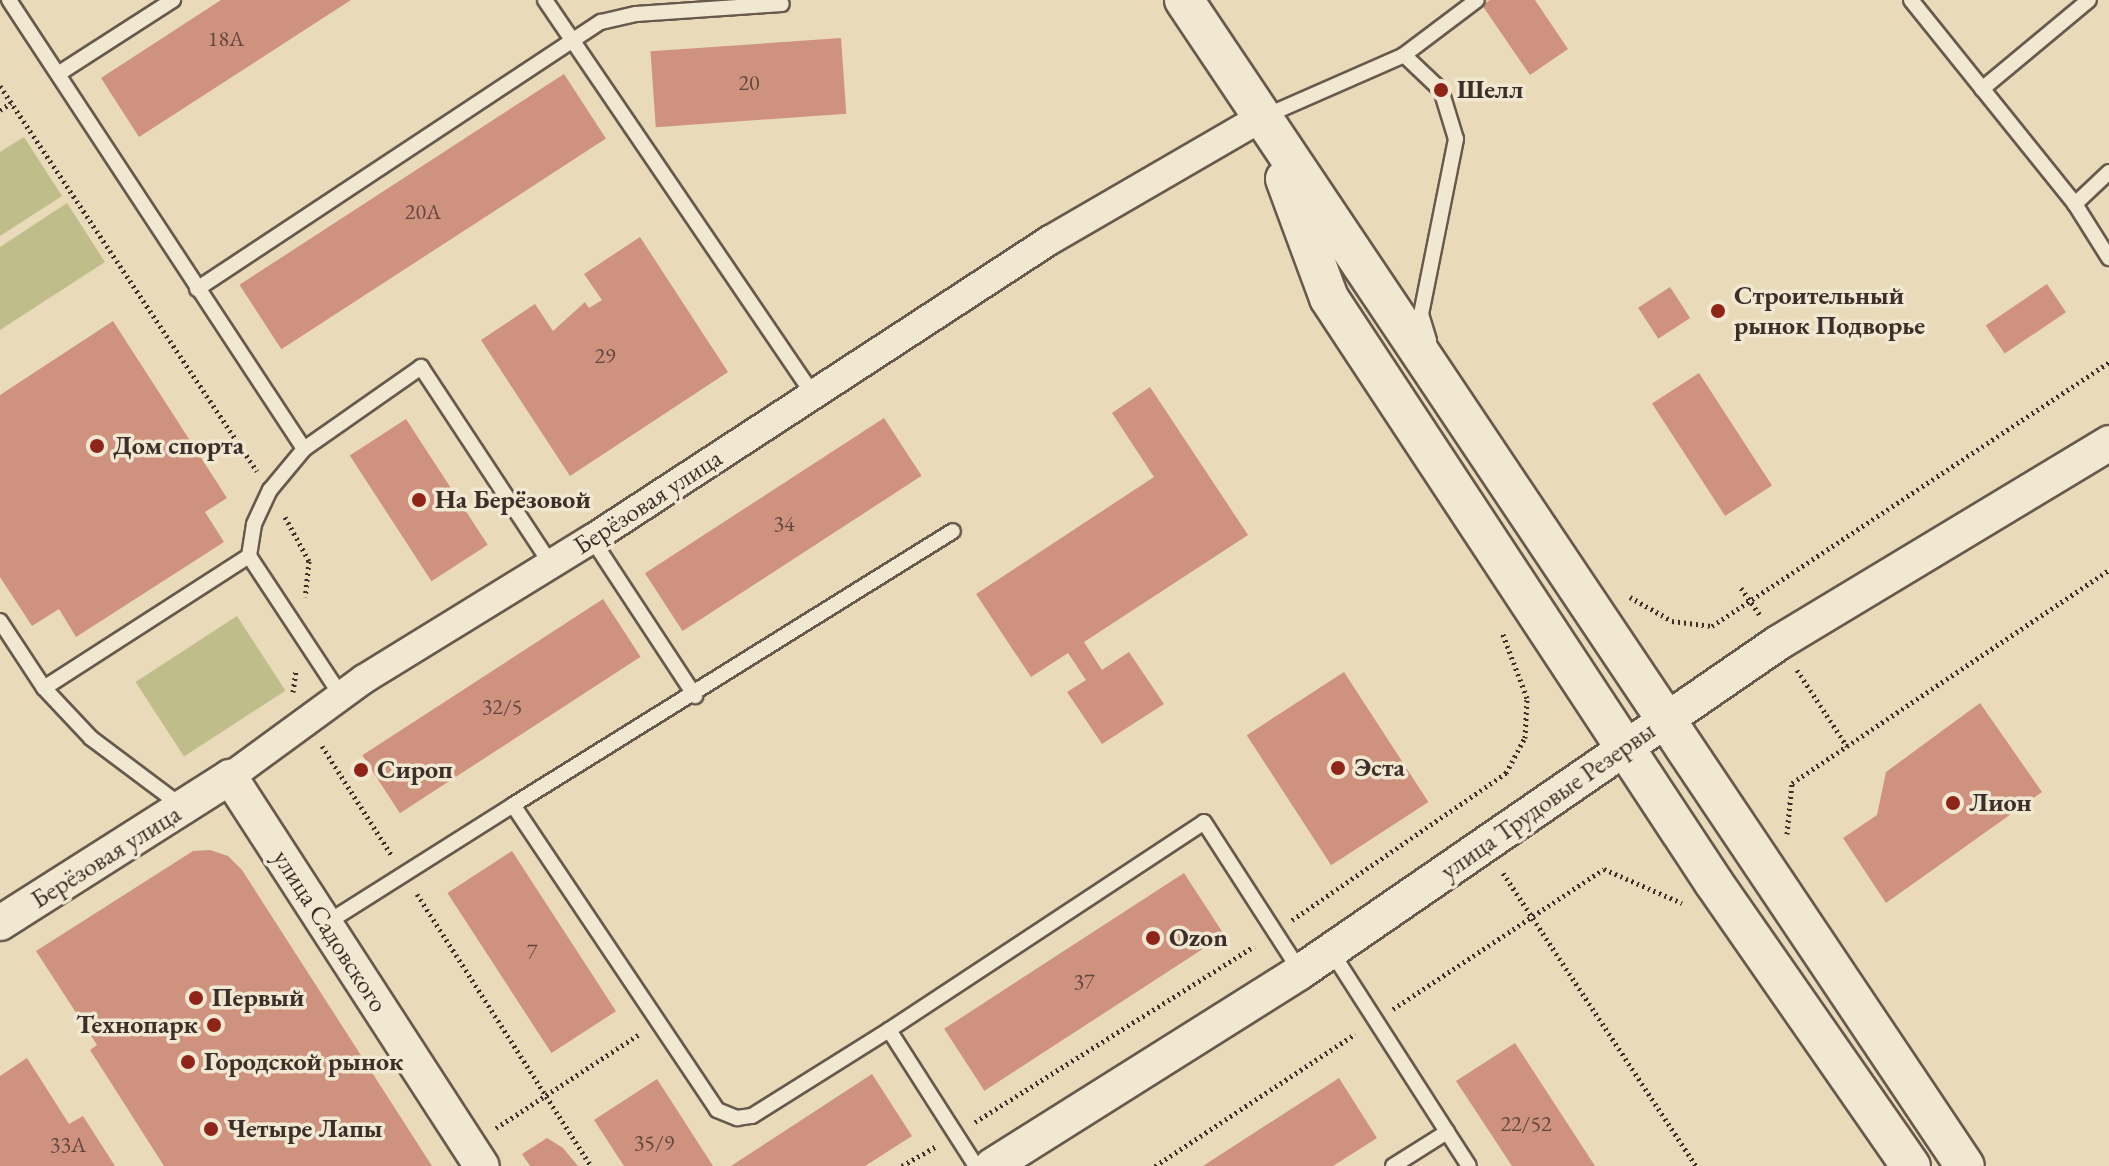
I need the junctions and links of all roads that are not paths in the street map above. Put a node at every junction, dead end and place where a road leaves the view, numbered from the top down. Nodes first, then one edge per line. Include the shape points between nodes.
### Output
1 (9, 0) edge
2 (173, 0) edge
3 (545, 0) edge
4 (1184, 0) edge
5 (1477, 0) edge
6 (1911, 0) edge
7 (2089, 0) edge
8 (782, 4) dead end
9 (571, 42) junction
10 (1404, 55) junction
11 (58, 74) junction
12 (1982, 89) junction
13 (1262, 117) junction
14 (2109, 172) edge
15 (2075, 204) junction
16 (2109, 258) edge
17 (197, 289) junction
18 (1444, 391) junction
19 (813, 395) junction
20 (2109, 443) edge
21 (304, 449) junction
22 (953, 531) dead end
23 (592, 539) junction
24 (249, 556) junction
25 (550, 563) junction
26 (0, 621) edge
27 (44, 688) junction
28 (340, 694) junction
29 (695, 696) junction
30 (1665, 719) junction
31 (1625, 745) junction
32 (230, 777) junction
33 (513, 805) junction
34 (185, 808) junction
35 (0, 923) edge
36 (325, 924) junction
37 (1331, 951) junction
38 (1300, 972) junction
39 (889, 1030) junction
40 (1447, 1132) junction
41 (475, 1156) edge
42 (994, 1164) edge
43 (1393, 1166) edge
44 (1469, 1166) edge
45 (1911, 1166) edge
46 (1965, 1166) edge

1 - 11 lane
2 - 11 lane
3 - 9 lane
4 - 13 main road
5 - 10 lane
6 - 12 lane
7 - 12 lane
8 - 9 lane via 636,14 601,22
9 - 17 lane
9 - 19 lane
10 - 13 lane
10 - 18 lane via 1441,90 1456,139 1421,314
11 - 17 lane
12 - 15 lane
13 - 18 main road
13 - 19 street, Берёзовая улица via 1050,240
13 - 31 main road via 1329,298
14 - 15 lane
15 - 16 lane
17 - 21 lane
18 - 30 main road
19 - 23 street, Берёзовая улица
20 - 30 street, улица Трудовые Резервы via 1778,643
21 - 24 lane via 270,490 254,524
21 - 25 lane via 421,367
22 - 29 lane
23 - 25 street, Берёзовая улица
23 - 29 lane
24 - 27 lane
24 - 28 lane
25 - 28 street, Берёзовая улица
26 - 27 lane
27 - 34 lane via 91,738
28 - 32 street, Берёзовая улица
29 - 33 lane
30 - 31 street, улица Трудовые Резервы
30 - 46 main road
31 - 37 street, улица Трудовые Резервы
31 - 45 main road
32 - 34 street, Берёзовая улица
32 - 36 street, улица Садовского
33 - 36 lane
33 - 39 lane via 717,1110 737,1118 752,1116
34 - 35 street, Берёзовая улица
36 - 41 street, улица Садовского
37 - 38 street, улица Трудовые Резервы
37 - 40 lane
38 - 39 lane via 1204,822
38 - 42 street, улица Трудовые Резервы
39 - 42 lane via 956,1133
40 - 43 lane
40 - 44 lane

